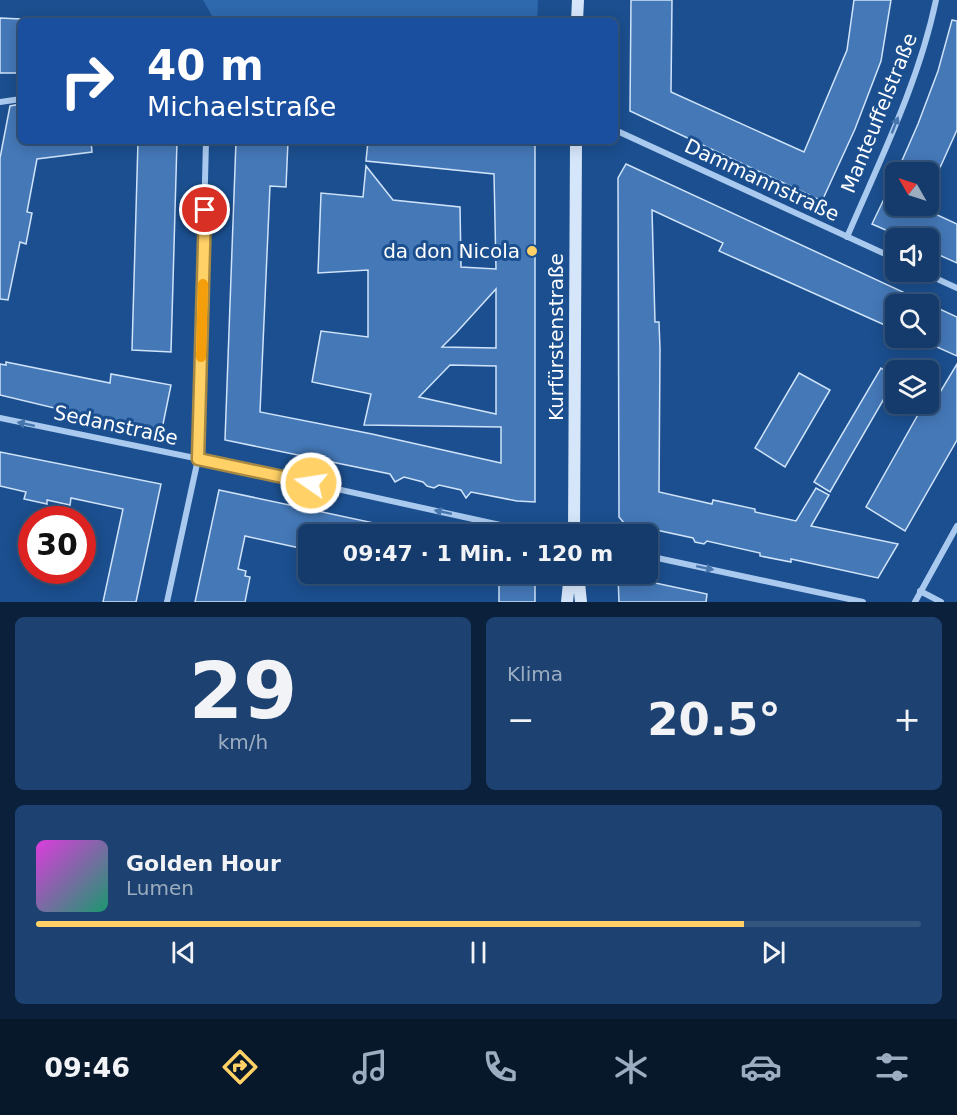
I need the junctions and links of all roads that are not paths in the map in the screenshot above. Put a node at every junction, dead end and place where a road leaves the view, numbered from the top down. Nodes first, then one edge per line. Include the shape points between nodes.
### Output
1 (578, 0) edge
2 (936, 0) edge
3 (577, 18) edge
4 (18, 99) edge
5 (0, 102) edge
6 (618, 131) edge
7 (206, 144) edge
8 (576, 144) edge
9 (847, 237) junction
10 (885, 254) edge
11 (939, 280) edge
12 (957, 288) edge
13 (0, 418) edge
14 (198, 459) junction
15 (495, 524) edge
16 (574, 524) edge
17 (957, 526) edge
18 (658, 558) edge
19 (569, 584) edge
20 (579, 584) edge
21 (920, 591) junction
22 (167, 602) edge
23 (567, 602) edge
24 (581, 602) edge
25 (863, 602) edge
26 (915, 602) edge
27 (940, 602) edge

1 - 3 main road
9 -> 2 street, Manteuffelstraße via 901,110 929,34
4 - 5 street
6 - 9 street, Dammannstraße
7 - 14 street
8 - 16 main road, Kurfürstenstraße
9 - 10 street, Dammannstraße
11 - 12 street
14 -> 13 street, Sedanstraße
15 -> 14 street, Sedanstraße
14 - 22 street
17 - 21 street
18 -> 25 street
19 - 23 main road
20 - 24 main road
21 - 26 street
21 - 27 street

